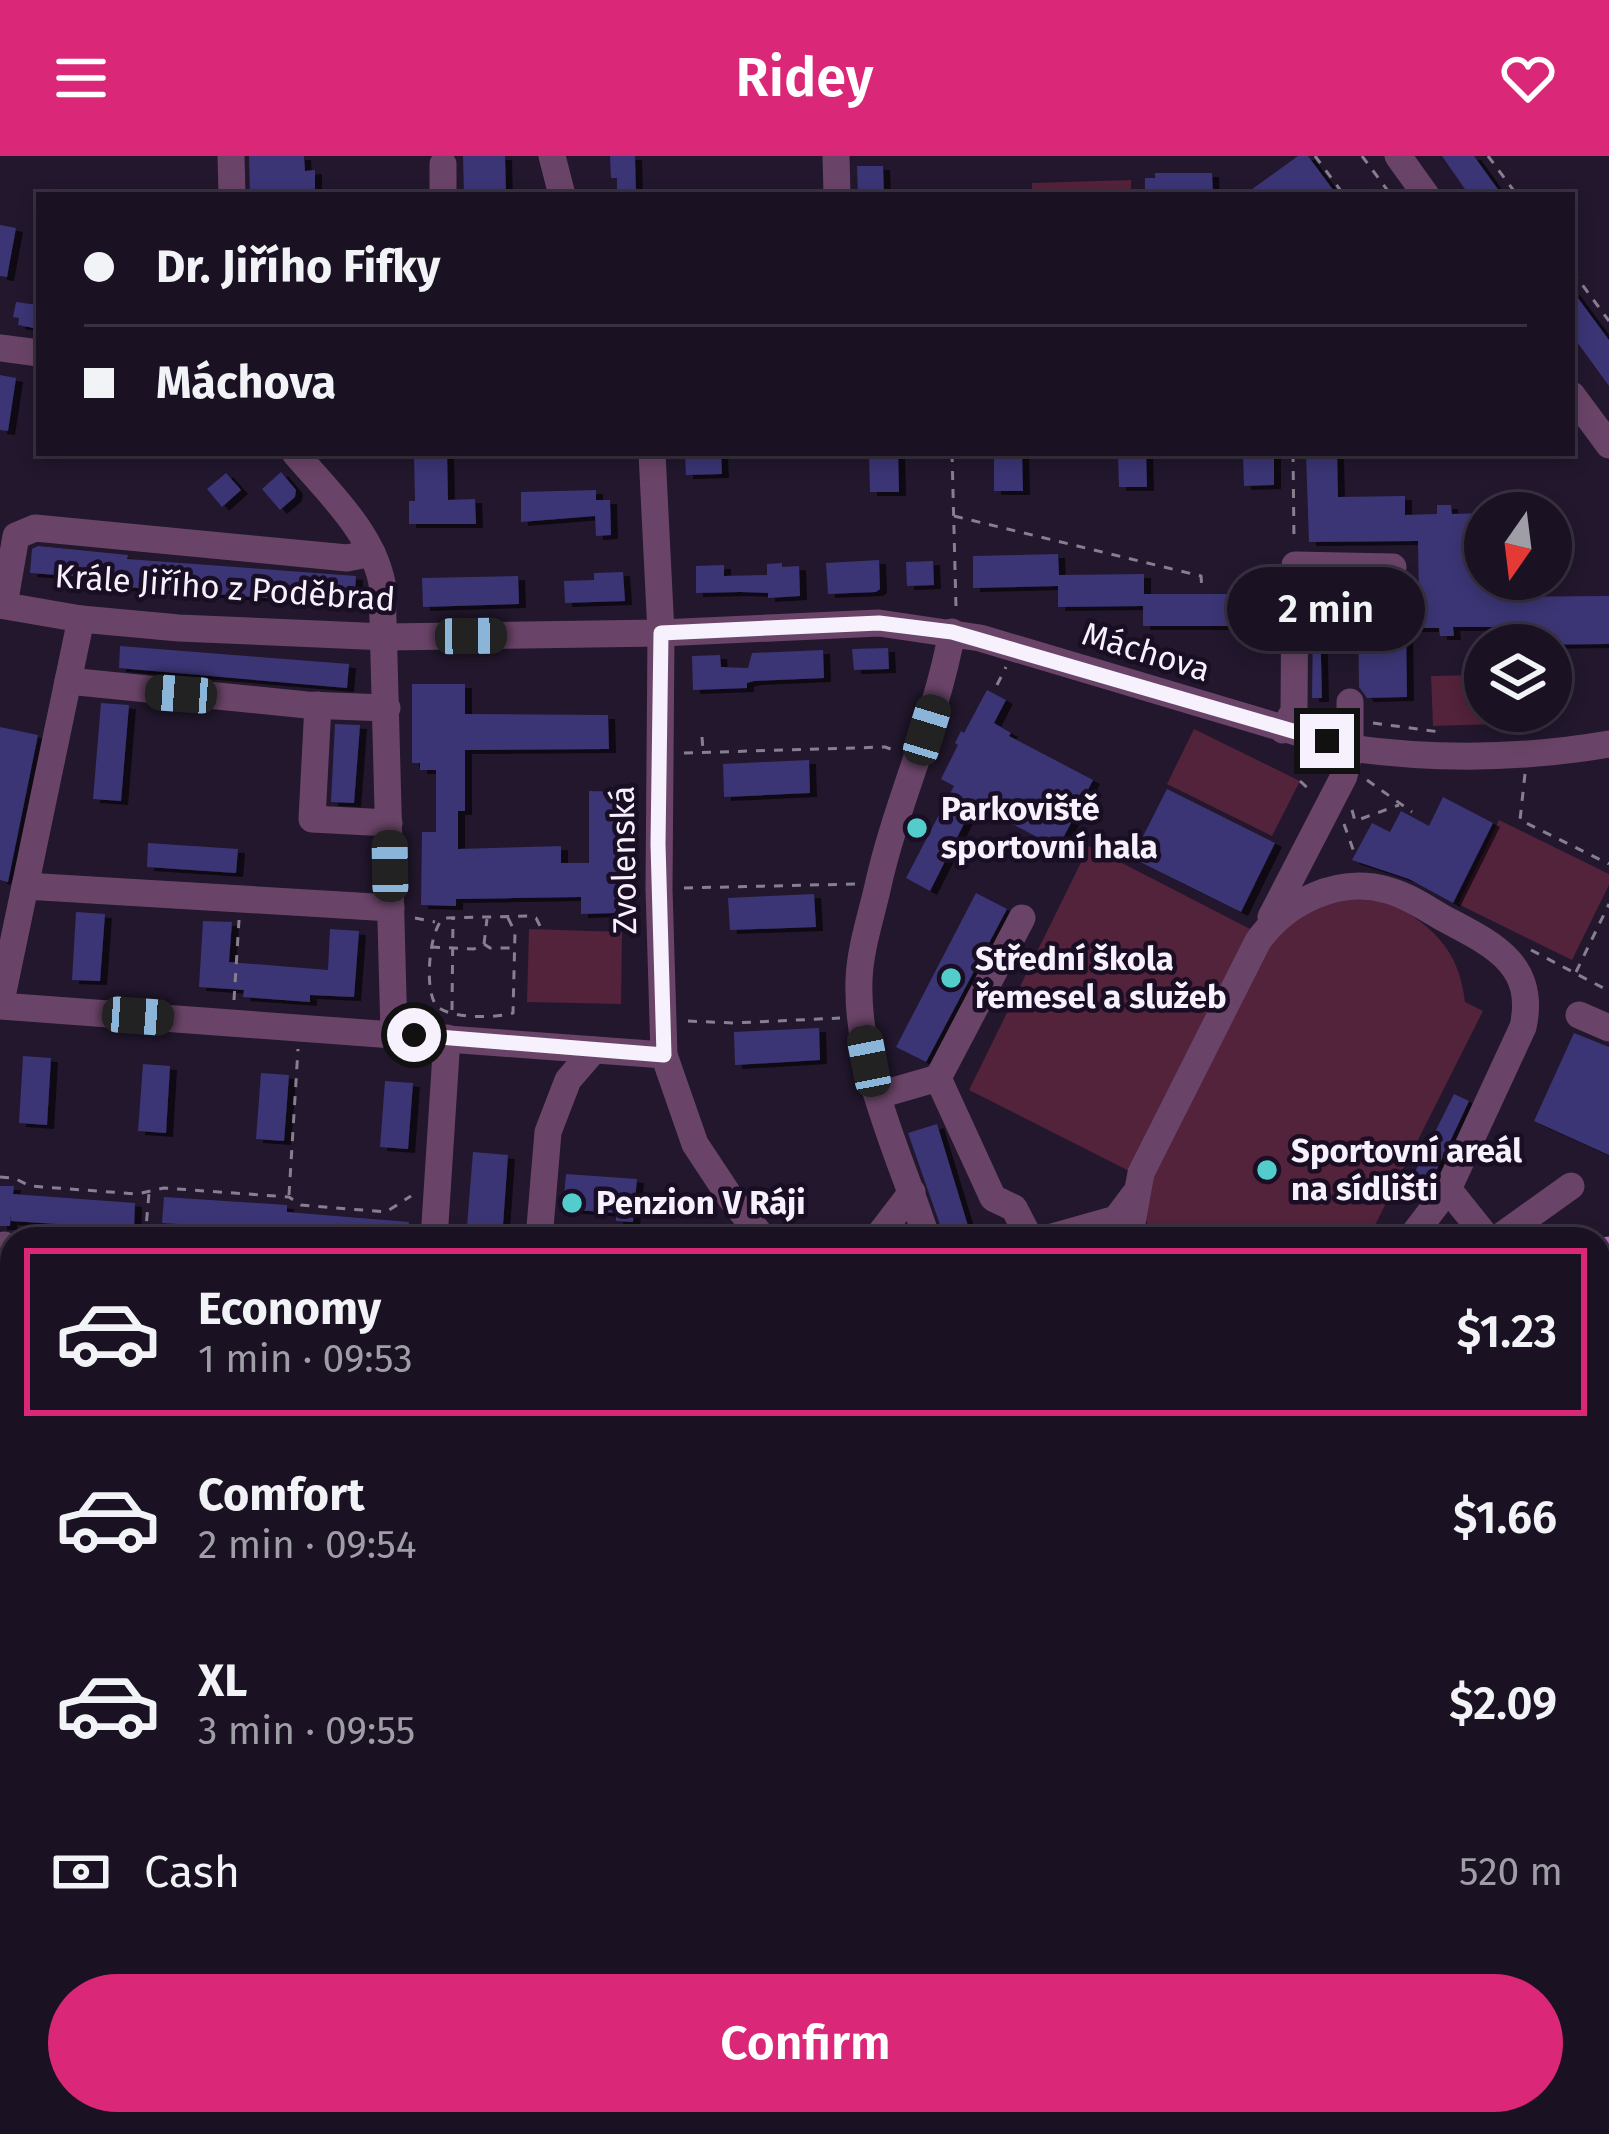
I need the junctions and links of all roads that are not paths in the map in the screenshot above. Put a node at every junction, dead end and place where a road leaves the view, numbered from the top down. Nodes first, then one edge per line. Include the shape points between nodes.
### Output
1 (230, 156) edge
2 (552, 156) edge
3 (836, 156) edge
4 (1398, 156) edge
5 (443, 164) dead end
6 (232, 192) edge
7 (443, 192) edge
8 (561, 192) edge
9 (837, 192) edge
10 (1424, 192) edge
11 (0, 348) edge
12 (36, 353) edge
13 (1575, 398) edge
14 (1609, 445) edge
15 (298, 456) edge
16 (652, 456) edge
17 (372, 553) junction
18 (2, 605) edge
19 (1295, 616) junction
20 (81, 619) junction
21 (954, 625) junction
22 (661, 633) junction
23 (386, 638) junction
24 (68, 681) junction
25 (318, 705) junction
26 (387, 708) junction
27 (1349, 710) road end
28 (1283, 730) junction
29 (1609, 745) edge
30 (1347, 763) junction
31 (389, 823) junction
32 (25, 886) junction
33 (391, 908) junction
34 (1022, 918) dead end
35 (1258, 941) junction
36 (0, 1006) edge
37 (1579, 1015) dead end
38 (450, 1025) junction
39 (1609, 1028) edge
40 (394, 1034) junction
41 (594, 1050) junction
42 (664, 1055) junction
43 (938, 1078) junction
44 (879, 1095) junction
45 (1570, 1186) dead end
46 (1448, 1189) junction
47 (912, 1192) junction
48 (1134, 1195) junction
49 (435, 1227) edge
50 (540, 1227) edge
51 (754, 1227) edge
52 (885, 1227) edge
53 (923, 1227) edge
54 (1024, 1227) edge
55 (1088, 1227) edge
56 (1130, 1227) edge
57 (1420, 1227) edge
58 (1482, 1227) edge
59 (1510, 1227) edge

1 - 6 street
2 - 8 street
3 - 9 street
4 - 10 street
5 - 7 street
11 - 12 street
13 - 14 street
15 - 17 street
16 - 22 street, Zvolenská
17 - 18 street via 347,558 34,528 16,536
17 - 23 street
18 - 20 street, Krále Jiřího z Poděbrad
19 - 19 street via 1294,565 1394,567 1307,604
19 - 28 street via 1294,711
20 - 23 street, Krále Jiřího z Poděbrad
20 - 24 street
21 - 22 street, Máchova
21 - 28 street, Máchova
21 - 44 street via 859,979
22 - 23 street, Krále Jiřího z Poděbrad
22 - 42 street, Zvolenská
23 - 26 street
24 - 25 street
24 - 32 street
25 - 26 street
25 - 31 street via 311,819
26 - 31 street
27 - 30 street
28 - 30 street, Máchova
29 - 30 street, Máchova
30 - 35 street
31 - 33 street
32 - 33 street
32 - 36 street
33 - 40 street
34 - 43 street
35 - 46 street via 1282,912 1315,895 1376,887 1487,941 1513,965 1526,999 1523,1027
35 - 48 street
36 - 40 street
37 - 39 street
38 - 40 street
38 - 41 street
38 - 49 street
41 - 42 street
41 - 50 street via 568,1080 550,1124
42 - 51 street, Zvolenská via 694,1144
43 - 44 street
43 - 54 street via 993,1198 1014,1208
44 - 47 street
45 - 59 street
46 - 57 street
46 - 58 street
47 - 52 street
47 - 53 street
48 - 55 street via 1116,1219
48 - 56 street

